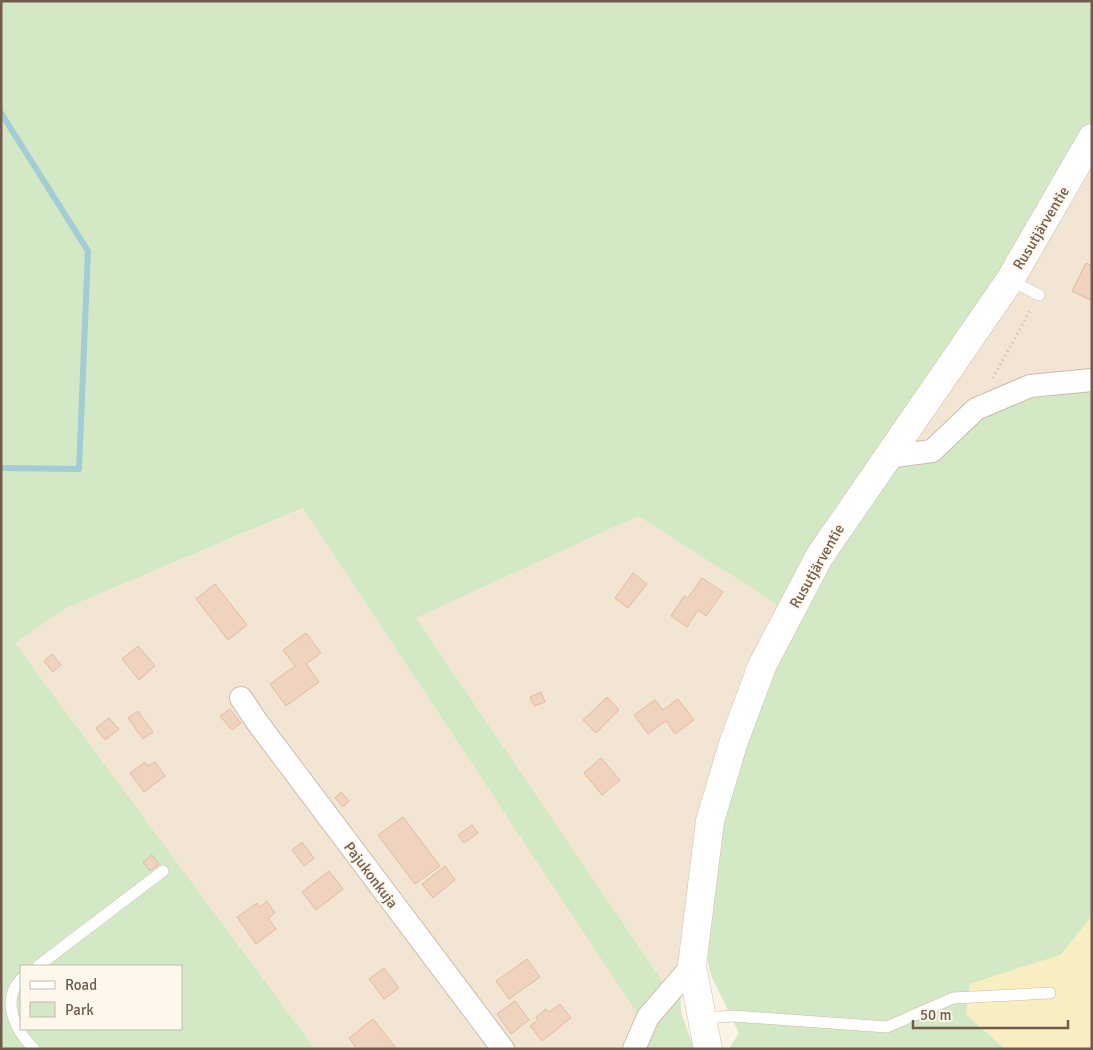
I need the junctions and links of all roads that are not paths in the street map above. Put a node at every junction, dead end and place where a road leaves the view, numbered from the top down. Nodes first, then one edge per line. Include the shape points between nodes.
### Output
1 (1092, 138) edge
2 (1010, 280) junction
3 (1038, 295) road end
4 (1092, 380) edge
5 (887, 457) junction
6 (241, 698) dead end
7 (163, 871) dead end
8 (39, 965) edge
9 (692, 966) junction
10 (20, 980) edge
11 (1050, 993) dead end
12 (702, 1018) junction
13 (34, 1049) edge
14 (503, 1049) edge
15 (634, 1049) edge
16 (708, 1049) edge

1 - 2 main road, Rusutjärventie
2 - 3 lane
2 - 5 main road, Rusutjärventie
4 - 5 street via 1030,386 976,409 932,451
5 - 9 main road, Rusutjärventie via 819,557 762,666 733,744 710,821
6 - 14 street, Pajukonkuja
7 - 8 lane
9 - 12 main road, Rusutjärventie
9 - 15 street via 648,1018
10 - 13 lane via 8,998 9,1016
11 - 12 lane via 953,998 887,1027 734,1016
12 - 16 main road, Rusutjärventie

